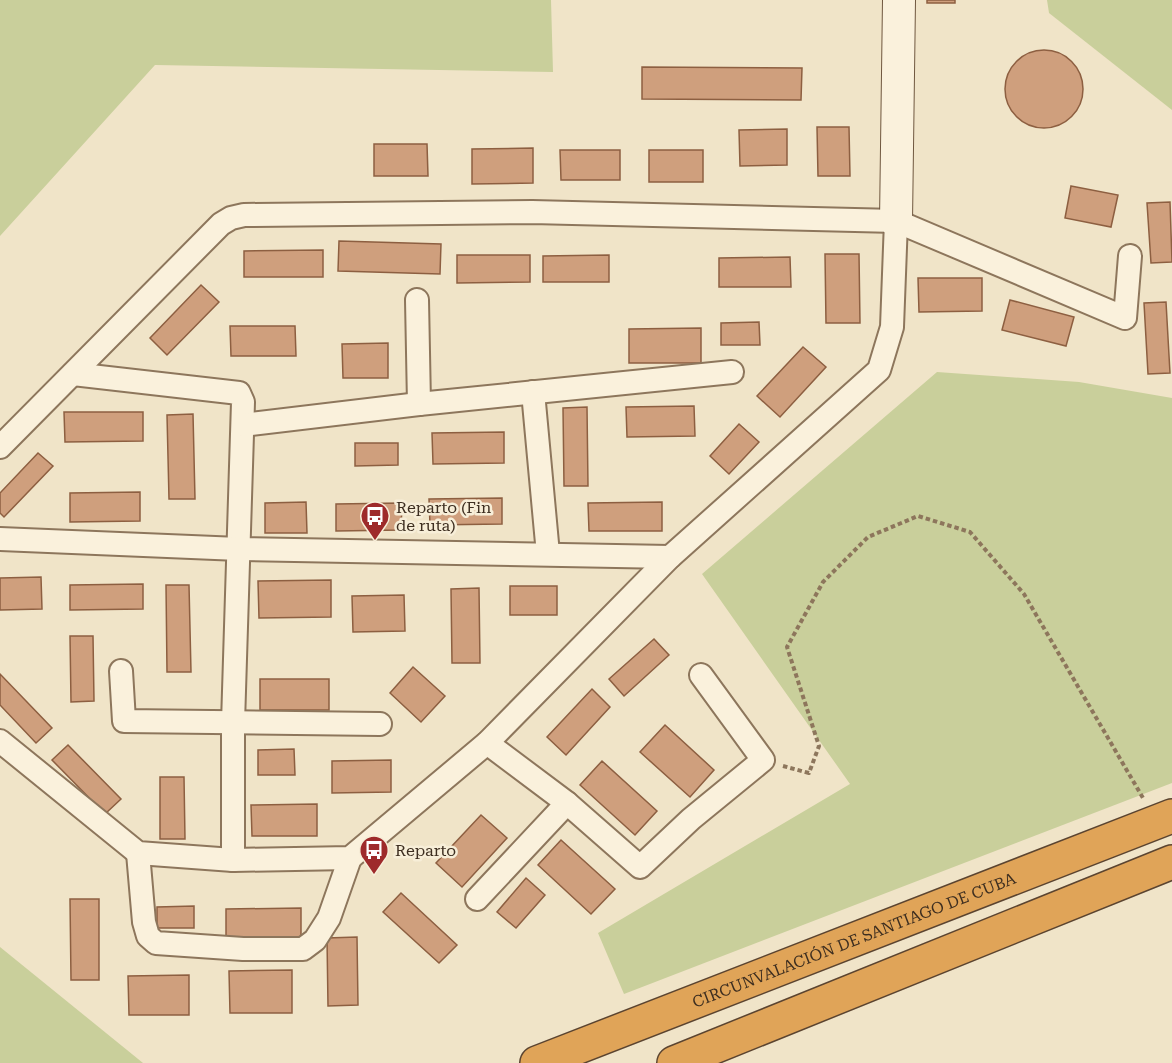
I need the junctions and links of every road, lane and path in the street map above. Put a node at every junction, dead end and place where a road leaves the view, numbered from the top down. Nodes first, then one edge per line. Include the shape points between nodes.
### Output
1 (899, 0) edge
2 (896, 221) junction
3 (1130, 256) dead end
4 (417, 300) dead end
5 (732, 372) dead end
6 (73, 374) junction
7 (532, 392) junction
8 (418, 404) junction
9 (243, 425) junction
10 (0, 447) edge
11 (0, 539) edge
12 (239, 549) junction
13 (548, 554) junction
14 (670, 557) junction
15 (121, 671) dead end
16 (701, 675) dead end
17 (233, 723) junction
18 (380, 724) dead end
19 (0, 741) edge
20 (487, 743) junction
21 (764, 760) junction
22 (567, 803) junction
23 (1165, 819) edge
24 (138, 853) junction
25 (350, 858) junction
26 (233, 860) junction
27 (1172, 862) edge
28 (477, 899) dead end
29 (537, 1063) edge
30 (674, 1063) edge

1 - 2 street
2 - 3 street via 1125,318
2 - 6 street via 532,212 244,215 221,225
2 - 14 street via 892,327 879,370
4 - 8 street
5 - 7 street
6 - 9 street via 239,393
6 - 10 street
7 - 8 street
7 - 13 street
8 - 9 street
9 - 12 street
11 - 12 street
12 - 13 street
12 - 17 street
13 - 14 street
14 - 20 street
15 - 17 street via 124,721
16 - 21 street
17 - 18 street
17 - 26 street
19 - 24 street
20 - 22 street
20 - 25 street
21 - 22 street via 691,819 640,867
21 - 23 path via 809,773 819,746 787,647 823,582 868,537 918,516 970,532 1024,594
22 - 28 street
23 - 29 highway, CIRCUNVALACIÓN DE SANTIAGO DE CUBA
24 - 25 street via 148,936 156,943 243,949 303,949 315,940 329,918
24 - 26 street
25 - 26 street
27 - 30 highway

